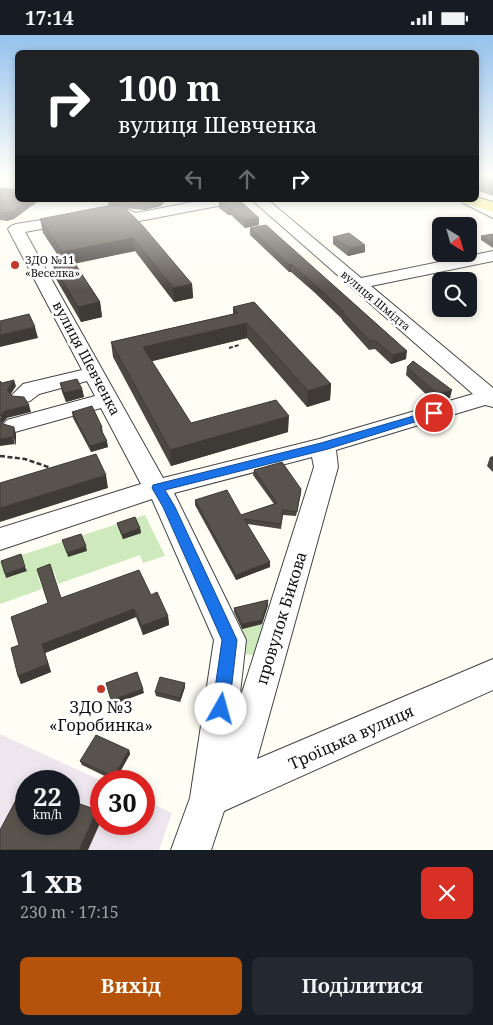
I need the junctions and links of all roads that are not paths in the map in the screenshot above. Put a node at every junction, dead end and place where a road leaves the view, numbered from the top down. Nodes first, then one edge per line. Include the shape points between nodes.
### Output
1 (101, 214) edge
2 (130, 214) edge
3 (151, 214) edge
4 (275, 214) edge
5 (493, 256) edge
6 (357, 284) junction
7 (95, 373) junction
8 (22, 396) edge
9 (492, 397) edge
10 (109, 399) junction
11 (15, 425) edge
12 (324, 447) junction
13 (158, 488) junction
14 (0, 539) edge
15 (493, 675) edge
16 (219, 794) junction
17 (191, 850) edge

1 - 7 street, вулиця Шевченка via 16,229
2 - 3 street, вулиця Шевченка via 134,218
4 - 6 street, вулиця Шмідта
5 - 6 street
6 - 9 street, вулиця Шмідта
7 - 8 street via 31,389
7 - 10 street, вулиця Шевченка
9 - 12 street
10 - 11 street
10 - 13 street, вулиця Шевченка
12 - 13 street
12 - 16 street, провулок Бикова via 326,467
13 - 14 street
13 - 16 street, вулиця Шевченка via 230,640
15 - 16 street, Троїцька вулиця
16 - 17 street, провулок Бикова

